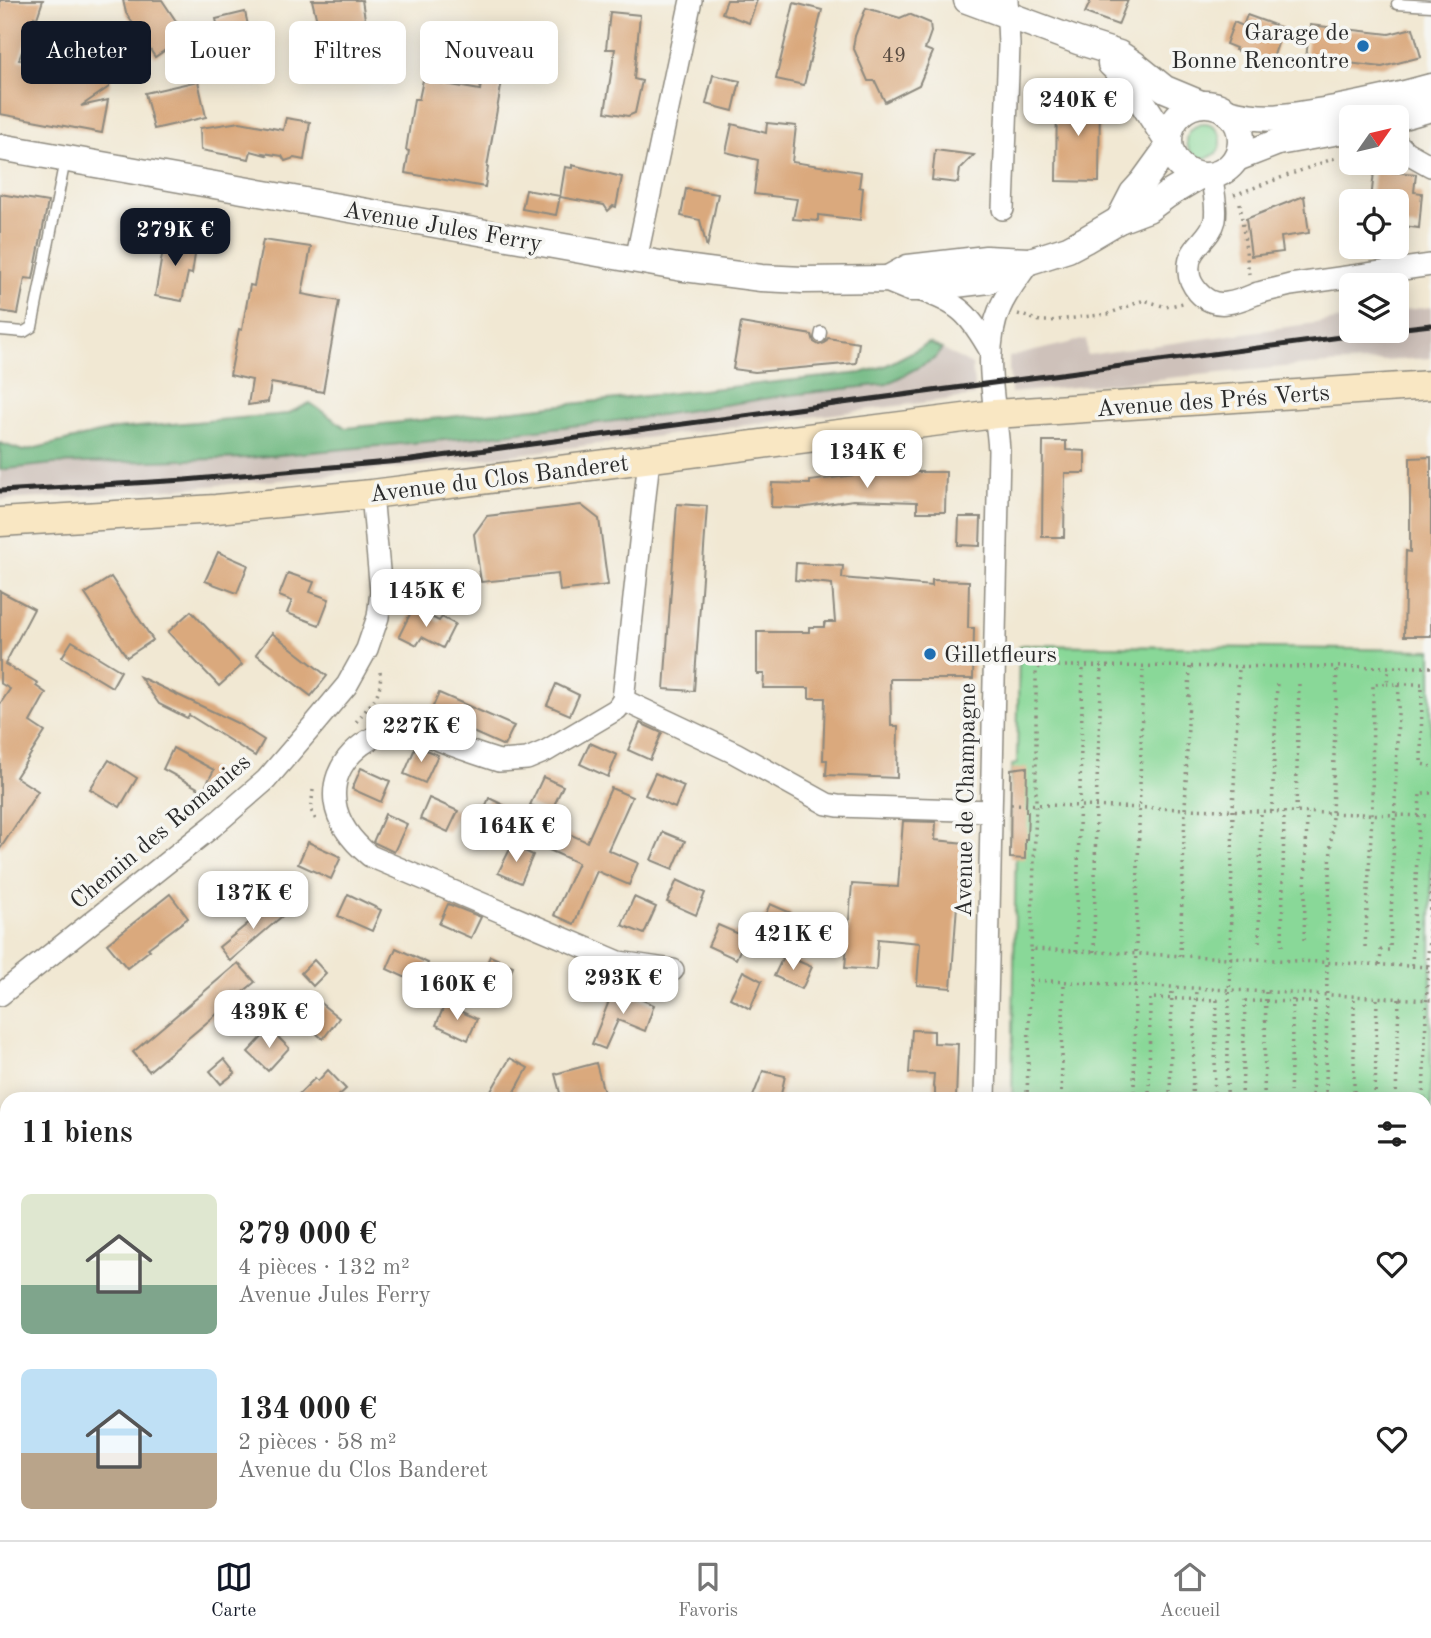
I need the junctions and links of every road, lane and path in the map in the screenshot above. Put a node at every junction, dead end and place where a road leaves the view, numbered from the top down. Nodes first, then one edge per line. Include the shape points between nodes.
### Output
1 (691, 0) edge
2 (967, 0) edge
3 (1397, 4) dead end
4 (1431, 6) edge
5 (1008, 8) edge
6 (1079, 41) junction
7 (1431, 87) edge
8 (1201, 104) junction
9 (1431, 108) edge
10 (1227, 112) junction
11 (1409, 114) edge
12 (1339, 131) edge
13 (1168, 144) junction
14 (0, 147) edge
15 (1409, 154) edge
16 (1339, 156) edge
17 (1237, 158) junction
18 (66, 159) junction
19 (1431, 166) edge
20 (1208, 185) junction
21 (1240, 203) dead end
22 (1003, 209) dead end
23 (1119, 219) junction
24 (636, 260) junction
25 (1030, 261) junction
26 (1431, 265) edge
27 (899, 284) junction
28 (1201, 296) junction
29 (1252, 296) junction
30 (1000, 306) junction
31 (0, 330) edge
32 (991, 352) junction
33 (1431, 386) edge
34 (995, 414) junction
35 (649, 459) junction
36 (372, 494) junction
37 (0, 522) edge
38 (1083, 666) junction
39 (1102, 666) junction
40 (1143, 666) junction
41 (1190, 666) junction
42 (1239, 666) junction
43 (1337, 667) junction
44 (1389, 667) junction
45 (1431, 667) edge
46 (1277, 682) dead end
47 (1299, 683) dead end
48 (1387, 684) junction
49 (1399, 684) junction
50 (623, 700) junction
51 (1431, 766) edge
52 (1431, 793) edge
53 (1036, 804) junction
54 (1079, 806) junction
55 (1096, 806) junction
56 (991, 807) junction
57 (1139, 808) junction
58 (1185, 809) junction
59 (1233, 810) junction
60 (1261, 811) junction
61 (1272, 811) junction
62 (1284, 812) junction
63 (1296, 812) junction
64 (1307, 813) junction
65 (1331, 813) junction
66 (1372, 815) junction
67 (1395, 815) junction
68 (1420, 816) junction
69 (1431, 816) edge
70 (1431, 877) edge
71 (1304, 940) dead end
72 (1259, 942) dead end
73 (1282, 946) dead end
74 (1365, 947) dead end
75 (1031, 949) junction
76 (1076, 951) junction
77 (1094, 952) junction
78 (1137, 954) junction
79 (1180, 956) junction
80 (1229, 958) junction
81 (1327, 962) junction
82 (1380, 965) junction
83 (1412, 966) junction
84 (1429, 967) edge
85 (673, 971) dead end
86 (1030, 980) junction
87 (1064, 982) junction
88 (1135, 985) junction
89 (1172, 987) junction
90 (1196, 989) junction
91 (1229, 990) junction
92 (1266, 992) junction
93 (1293, 994) junction
94 (0, 995) edge
95 (1326, 996) junction
96 (1354, 997) junction
97 (1377, 997) junction
98 (1172, 998) junction
99 (1399, 998) junction
100 (1195, 999) junction
101 (1429, 1000) edge
102 (1266, 1001) junction
103 (1293, 1001) junction
104 (1428, 1026) edge
105 (1424, 1046) junction
106 (1431, 1046) edge
107 (1424, 1066) junction
108 (1431, 1066) edge
109 (1423, 1087) junction
110 (1431, 1087) edge
111 (985, 1092) edge
112 (1027, 1092) edge
113 (1061, 1092) edge
114 (1134, 1092) edge
115 (1149, 1092) edge
116 (1170, 1092) edge
117 (1192, 1092) edge
118 (1214, 1092) edge
119 (1227, 1092) edge
120 (1242, 1092) edge
121 (1264, 1092) edge
122 (1290, 1092) edge
123 (1312, 1092) edge
124 (1326, 1092) edge
125 (1354, 1092) edge
126 (1375, 1092) edge
127 (1396, 1092) edge
128 (1423, 1092) edge

1 - 24 street
2 - 5 street
3 - 4 lane
5 - 6 street
5 - 22 street
6 - 8 street via 1127,58 1165,89
6 - 13 street via 1128,80
7 - 10 street via 1287,118
8 - 10 street
8 - 13 street via 1175,119
9 - 11 street
10 - 17 street via 1240,133
12 - 17 street via 1278,142
13 - 20 street via 1177,164
13 - 23 street, Avenue Jules Ferry
14 - 18 street, Avenue Jules Ferry
15 - 19 street
16 - 20 path
17 - 20 street
18 - 24 street, Avenue Jules Ferry
18 - 31 lane via 32,327 24,332
20 - 23 street, Avenue Jules Ferry via 1167,195 1148,209
20 - 28 street via 1214,220 1189,259 1188,269
21 - 29 path
23 - 25 street, Avenue Jules Ferry via 1068,249
24 - 27 street, Avenue Jules Ferry via 761,278
25 - 27 street, Avenue Jules Ferry via 986,259 908,268
25 - 30 street, Avenue de Champagne
26 - 29 street via 1290,285
27 - 32 street via 959,307
28 - 29 street via 1219,304
28 - 30 path via 1172,307 1144,300 1108,314 1049,321
30 - 32 street, Avenue de Champagne
32 - 34 street, Avenue de Champagne
33 - 34 main road, Avenue des Prés Verts
34 - 35 main road, Avenue du Clos Banderet
34 - 56 street, Avenue de Champagne via 999,450
35 - 36 main road, Avenue du Clos Banderet
35 - 50 street
36 - 37 main road, Avenue du Clos Banderet
36 - 94 street, Chemin des Romanies via 382,592 367,649 347,685 257,787
38 - 39 path
38 - 53 path via 1040,666 1036,671
38 - 54 path
39 - 40 path
39 - 55 path
40 - 41 path
40 - 57 path
41 - 42 path
41 - 58 path
42 - 43 path
42 - 59 path
43 - 44 path
43 - 65 path
44 - 45 path
44 - 48 path
46 - 61 path
47 - 63 path
48 - 49 path
48 - 66 path via 1373,684
49 - 51 path via 1422,684 1421,764
49 - 67 path
50 - 56 street via 735,753 827,804
50 - 85 street via 617,709 527,759 499,761 419,733 380,734 345,761 337,777 335,802 344,827 370,856 619,962
52 - 68 path via 1420,793
53 - 54 path
53 - 56 path
53 - 75 path
54 - 55 path
54 - 76 path
55 - 57 path
55 - 77 path
56 - 111 street, Avenue de Champagne
57 - 58 path
57 - 78 path
58 - 59 path
58 - 79 path
59 - 60 path
59 - 80 path
60 - 61 path
60 - 72 path
61 - 62 path
62 - 63 path
62 - 73 path
63 - 64 path
64 - 65 path
64 - 71 path
65 - 66 path
65 - 81 path
66 - 67 path
66 - 74 path
67 - 68 path
67 - 82 path via 1390,950 1381,950
68 - 69 path
68 - 83 path
70 - 84 path
75 - 76 path
75 - 86 path
76 - 77 path
77 - 78 path
78 - 79 path
78 - 88 path
79 - 80 path
80 - 81 path
80 - 91 path
81 - 82 path
81 - 95 path
82 - 83 path
83 - 84 path
84 - 101 path
86 - 87 path
86 - 112 path
87 - 88 path
87 - 113 path
88 - 89 path
88 - 114 path
89 - 90 path
89 - 98 path
90 - 91 path
90 - 100 path
91 - 92 path
91 - 119 path
92 - 93 path
92 - 102 path
93 - 95 path
93 - 103 path
95 - 96 path
95 - 124 path
96 - 97 path
96 - 125 path
97 - 99 path
97 - 126 path
98 - 100 path
98 - 115 path via 1150,998
98 - 116 path
99 - 101 path
99 - 127 path
100 - 117 path
100 - 118 path via 1217,1000
101 - 104 path
102 - 103 path
102 - 120 path via 1245,1001
102 - 121 path
103 - 122 path
103 - 123 path via 1315,1002
104 - 105 path
105 - 106 path
105 - 107 path
107 - 108 path
107 - 109 path
109 - 110 path
109 - 128 path

